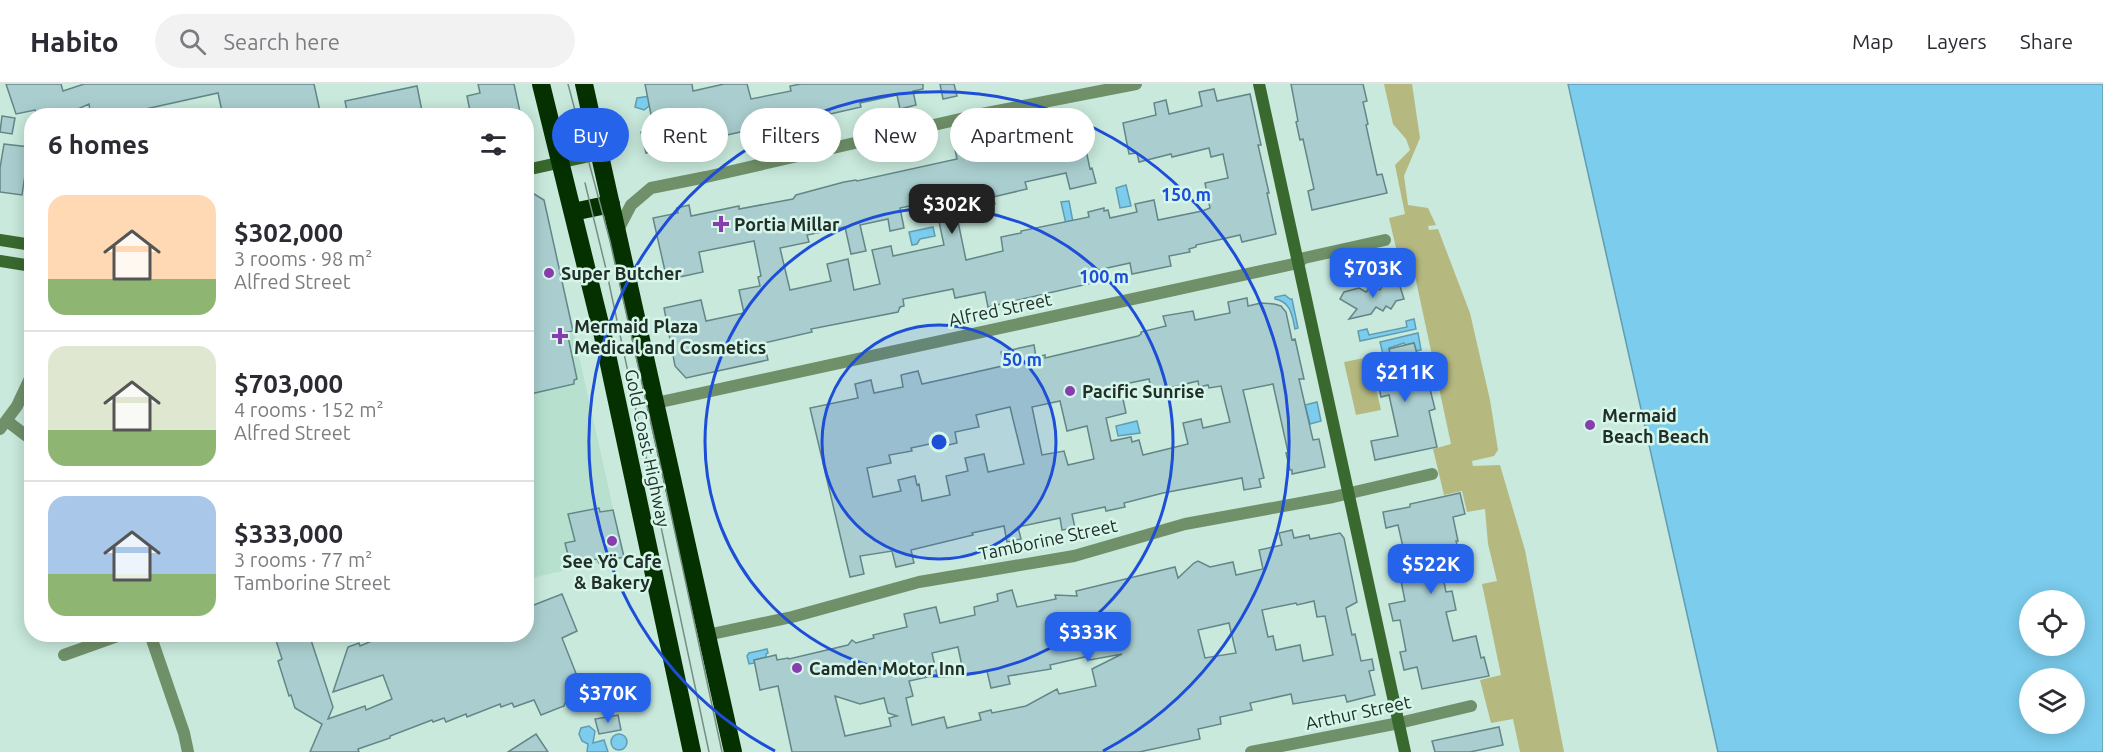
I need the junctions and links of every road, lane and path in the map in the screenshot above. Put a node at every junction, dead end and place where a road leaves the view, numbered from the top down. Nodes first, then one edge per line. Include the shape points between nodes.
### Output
1 (541, 84) edge
2 (584, 84) edge
3 (1136, 84) edge
4 (1259, 84) edge
5 (589, 108) edge
6 (552, 132) edge
7 (559, 162) joint
8 (601, 162) edge
9 (534, 168) edge
10 (611, 204) junction
11 (573, 212) junction
12 (618, 230) junction
13 (0, 240) edge
14 (1384, 240) dead end
15 (24, 244) edge
16 (0, 261) edge
17 (1298, 263) junction
18 (24, 265) edge
19 (24, 391) edge
20 (656, 403) junction
21 (4, 425) edge
22 (24, 436) edge
23 (1432, 474) dead end
24 (1349, 493) junction
25 (707, 635) junction
26 (101, 642) edge
27 (153, 642) edge
28 (64, 655) dead end
29 (1471, 706) dead end
30 (1399, 723) junction
31 (188, 752) edge
32 (692, 752) edge
33 (733, 752) edge
34 (1251, 752) edge
35 (1405, 752) edge

1 - 6 highway, Gold Coast Highway
2 - 5 highway, Gold Coast Highway
3 - 12 street via 651,188 631,205
4 - 17 street
7 - 9 street
7 - 11 highway, Gold Coast Highway
8 - 10 highway, Gold Coast Highway
10 - 11 highway
10 - 12 highway, Gold Coast Highway
11 - 32 highway, Gold Coast Highway
12 - 20 highway, Gold Coast Highway
13 - 15 street
14 - 17 street, Alfred Street via 1304,258
16 - 18 street
17 - 20 street, Alfred Street
17 - 24 street
19 - 21 street
20 - 25 highway, Gold Coast Highway
21 - 22 street
23 - 24 street, Tamborine Street
24 - 25 street, Tamborine Street via 1185,524 1074,556 919,582 802,615
24 - 30 street
25 - 33 highway, Gold Coast Highway
26 - 28 street
27 - 31 street
29 - 30 street, Arthur Street
30 - 34 street, Arthur Street
30 - 35 street

